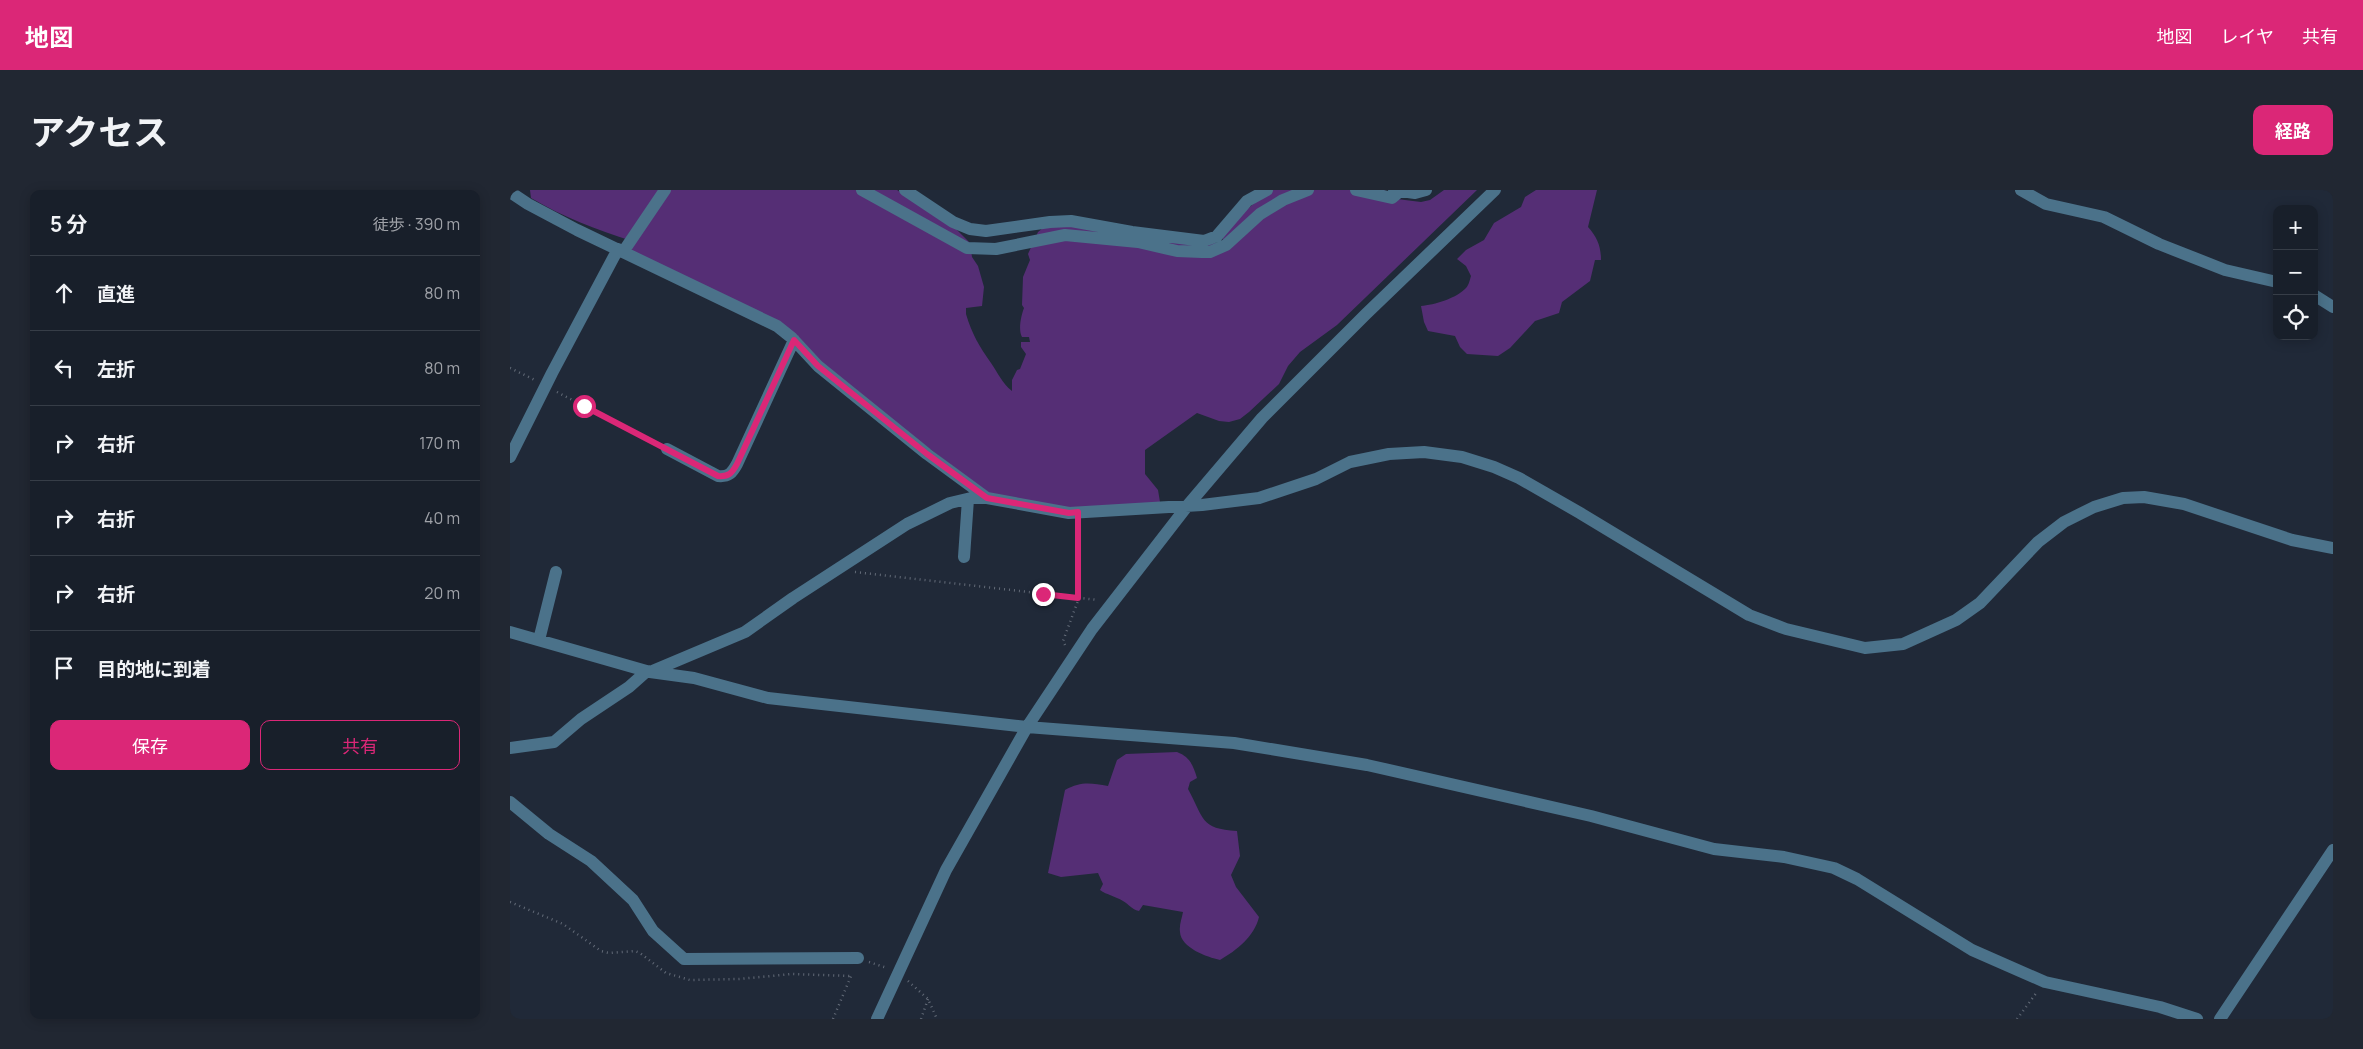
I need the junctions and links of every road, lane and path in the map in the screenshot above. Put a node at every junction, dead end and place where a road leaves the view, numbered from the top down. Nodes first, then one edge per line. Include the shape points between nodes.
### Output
1 (665, 190) edge
2 (862, 190) edge
3 (905, 190) edge
4 (1267, 190) edge
5 (1308, 190) edge
6 (1356, 190) edge
7 (1426, 190) edge
8 (1495, 190) edge
9 (2021, 190) edge
10 (1397, 191) edge
11 (510, 192) edge
12 (620, 250) junction
13 (2273, 281) edge
14 (2318, 298) edge
15 (2333, 307) edge
16 (794, 340) junction
17 (510, 368) edge
18 (546, 385) junction
19 (667, 449) joint
20 (510, 457) edge
21 (987, 498) junction
22 (968, 499) junction
23 (1188, 505) junction
24 (1078, 512) junction
25 (2333, 548) edge
26 (964, 557) dead end
27 (843, 566) junction
28 (556, 572) dead end
29 (1078, 598) junction
30 (1110, 605) junction
31 (510, 632) edge
32 (539, 640) junction
33 (1076, 653) junction
34 (648, 671) junction
35 (1027, 727) junction
36 (510, 748) edge
37 (510, 802) edge
38 (2333, 850) edge
39 (858, 958) junction
40 (897, 972) junction
41 (2045, 982) junction
42 (928, 999) junction
43 (833, 1019) edge
44 (876, 1019) edge
45 (921, 1019) edge
46 (937, 1019) edge
47 (2017, 1019) edge
48 (2196, 1019) edge
49 (2220, 1019) edge

1 - 12 street
2 - 5 street via 966,248 996,249 1065,235 1202,252 1226,246 1260,214
3 - 4 street via 952,222 970,229 986,231 1071,221 1204,241 1217,236 1247,201
6 - 10 street via 1392,198
7 - 10 street via 1415,193
8 - 23 street via 1262,418
9 - 13 street via 2046,204 2104,217 2159,244 2225,270
11 - 12 street via 539,211
12 - 16 street via 762,319
12 - 18 street
14 - 15 street
16 - 19 street via 730,474 718,476
16 - 21 street via 818,366
17 - 18 path
18 - 19 path
18 - 20 street
21 - 22 street
21 - 24 street
22 - 26 street
22 - 27 street via 950,503 908,524
23 - 24 street
23 - 25 street via 1259,498 1316,479 1350,462 1389,454 1424,452 1462,457 1519,478 1749,615 1802,633 1865,648 1902,644 1956,620 1980,603 2038,542 2064,522 2094,507 2123,498 2184,504 2292,540
23 - 30 street
24 - 29 path
27 - 29 path via 856,572
27 - 34 street via 745,632
28 - 32 street
29 - 30 path
29 - 33 path via 1064,641
30 - 33 street
31 - 32 street
32 - 34 street
33 - 35 street
34 - 35 street via 694,678 802,704
34 - 36 street via 554,742
35 - 40 street via 946,870
35 - 41 street via 1234,743 1367,765 1591,816 1714,849 1784,857 1834,868 1972,950
37 - 39 street via 605,874 633,900 653,931 684,959
38 - 49 street
39 - 40 path
39 - 43 path
40 - 42 path
40 - 44 street
41 - 47 path
41 - 48 street via 2160,1007
42 - 45 path
42 - 46 path

